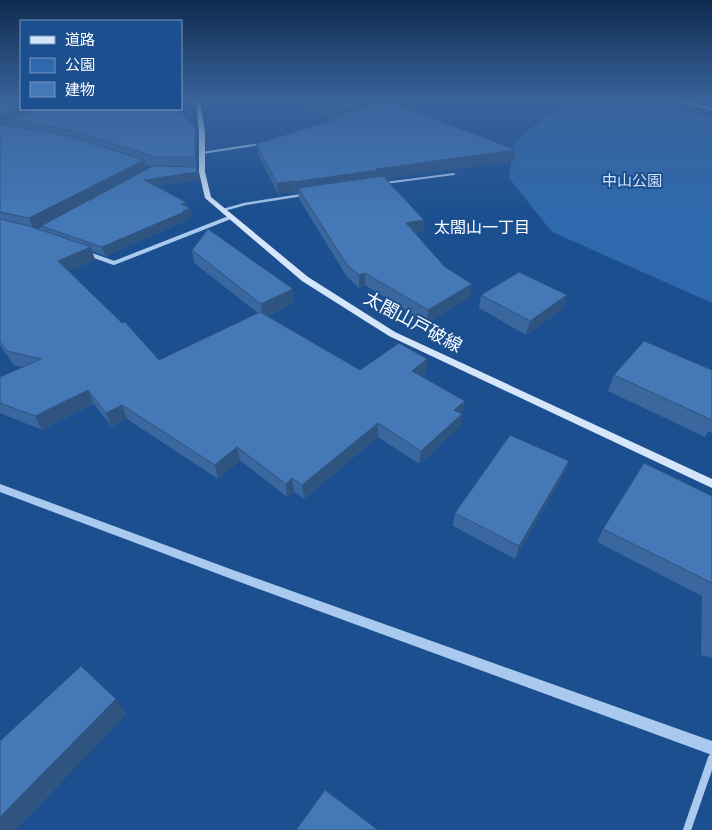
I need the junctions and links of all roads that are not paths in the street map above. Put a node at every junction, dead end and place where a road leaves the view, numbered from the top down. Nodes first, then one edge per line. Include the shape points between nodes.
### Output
1 (201, 139) edge
2 (265, 143) edge
3 (202, 153) junction
4 (193, 172) edge
5 (202, 172) junction
6 (454, 174) edge
7 (380, 184) edge
8 (303, 195) edge
9 (223, 210) junction
10 (231, 217) junction
11 (87, 254) edge
12 (712, 484) edge
13 (0, 488) edge
14 (712, 748) edge
15 (712, 758) edge
16 (687, 830) edge

1 - 3 main road, 太閤山戸破線
2 - 3 lane
3 - 5 main road, 太閤山戸破線
4 - 5 street
5 - 9 main road, 太閤山戸破線 via 208,198
6 - 7 lane
8 - 9 lane
9 - 10 main road, 太閤山戸破線
10 - 11 street via 114,263
10 - 12 main road, 太閤山戸破線 via 305,279 392,334
13 - 14 street
15 - 16 street

